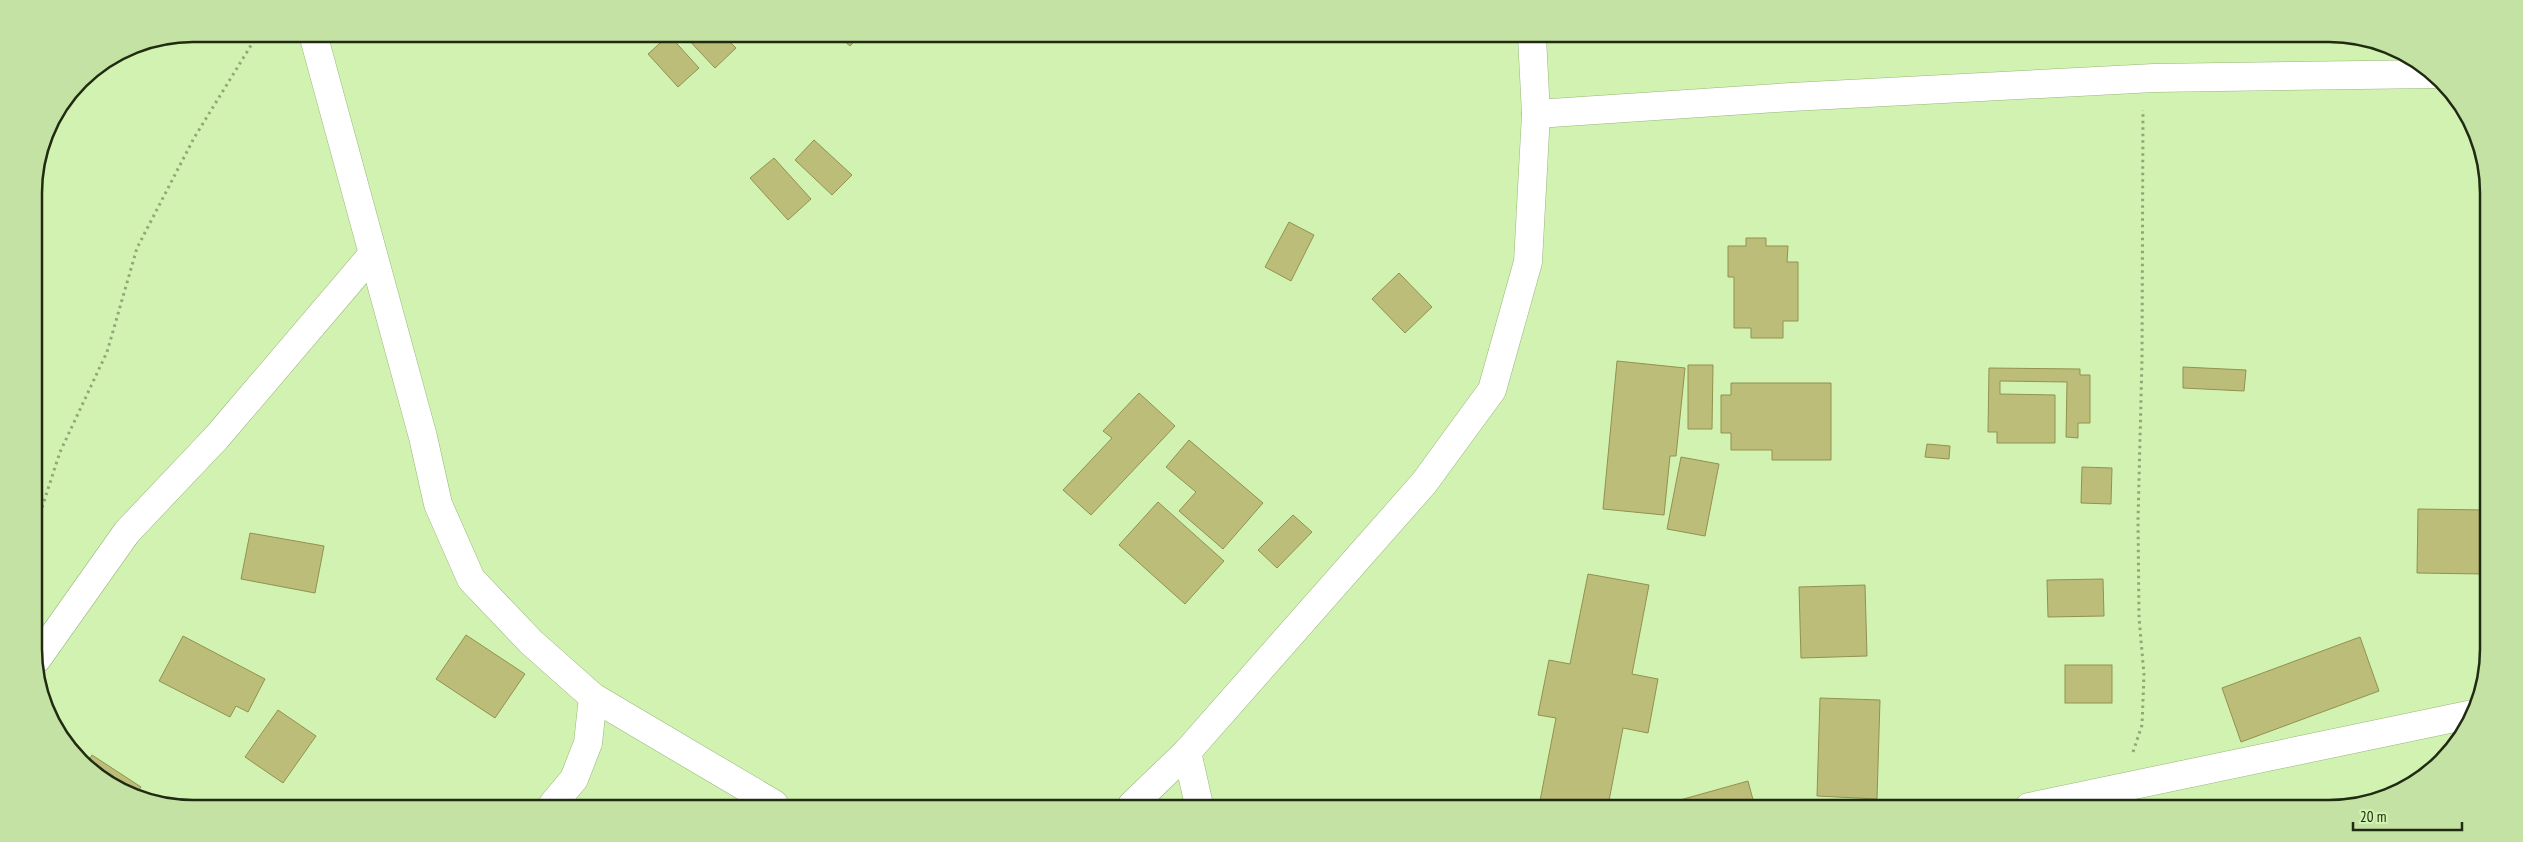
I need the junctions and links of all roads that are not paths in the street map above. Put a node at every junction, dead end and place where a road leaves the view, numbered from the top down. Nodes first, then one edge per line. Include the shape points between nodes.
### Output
1 (1532, 42) edge
2 (315, 43) edge
3 (2421, 74) edge
4 (1536, 114) junction
5 (372, 255) junction
6 (42, 651) edge
7 (593, 696) junction
8 (2465, 716) edge
9 (1187, 752) junction
10 (2067, 799) edge
11 (557, 800) edge
12 (767, 800) edge
13 (1138, 800) edge
14 (1198, 800) edge

1 - 4 street
2 - 5 street
3 - 4 street via 2154,78
4 - 9 street via 1528,262 1492,390 1424,483
5 - 6 street via 217,437 127,532
5 - 7 street via 423,437 438,504 471,579 531,642
7 - 11 street via 588,743 574,779
7 - 12 street
8 - 10 street
9 - 13 street
9 - 14 street

